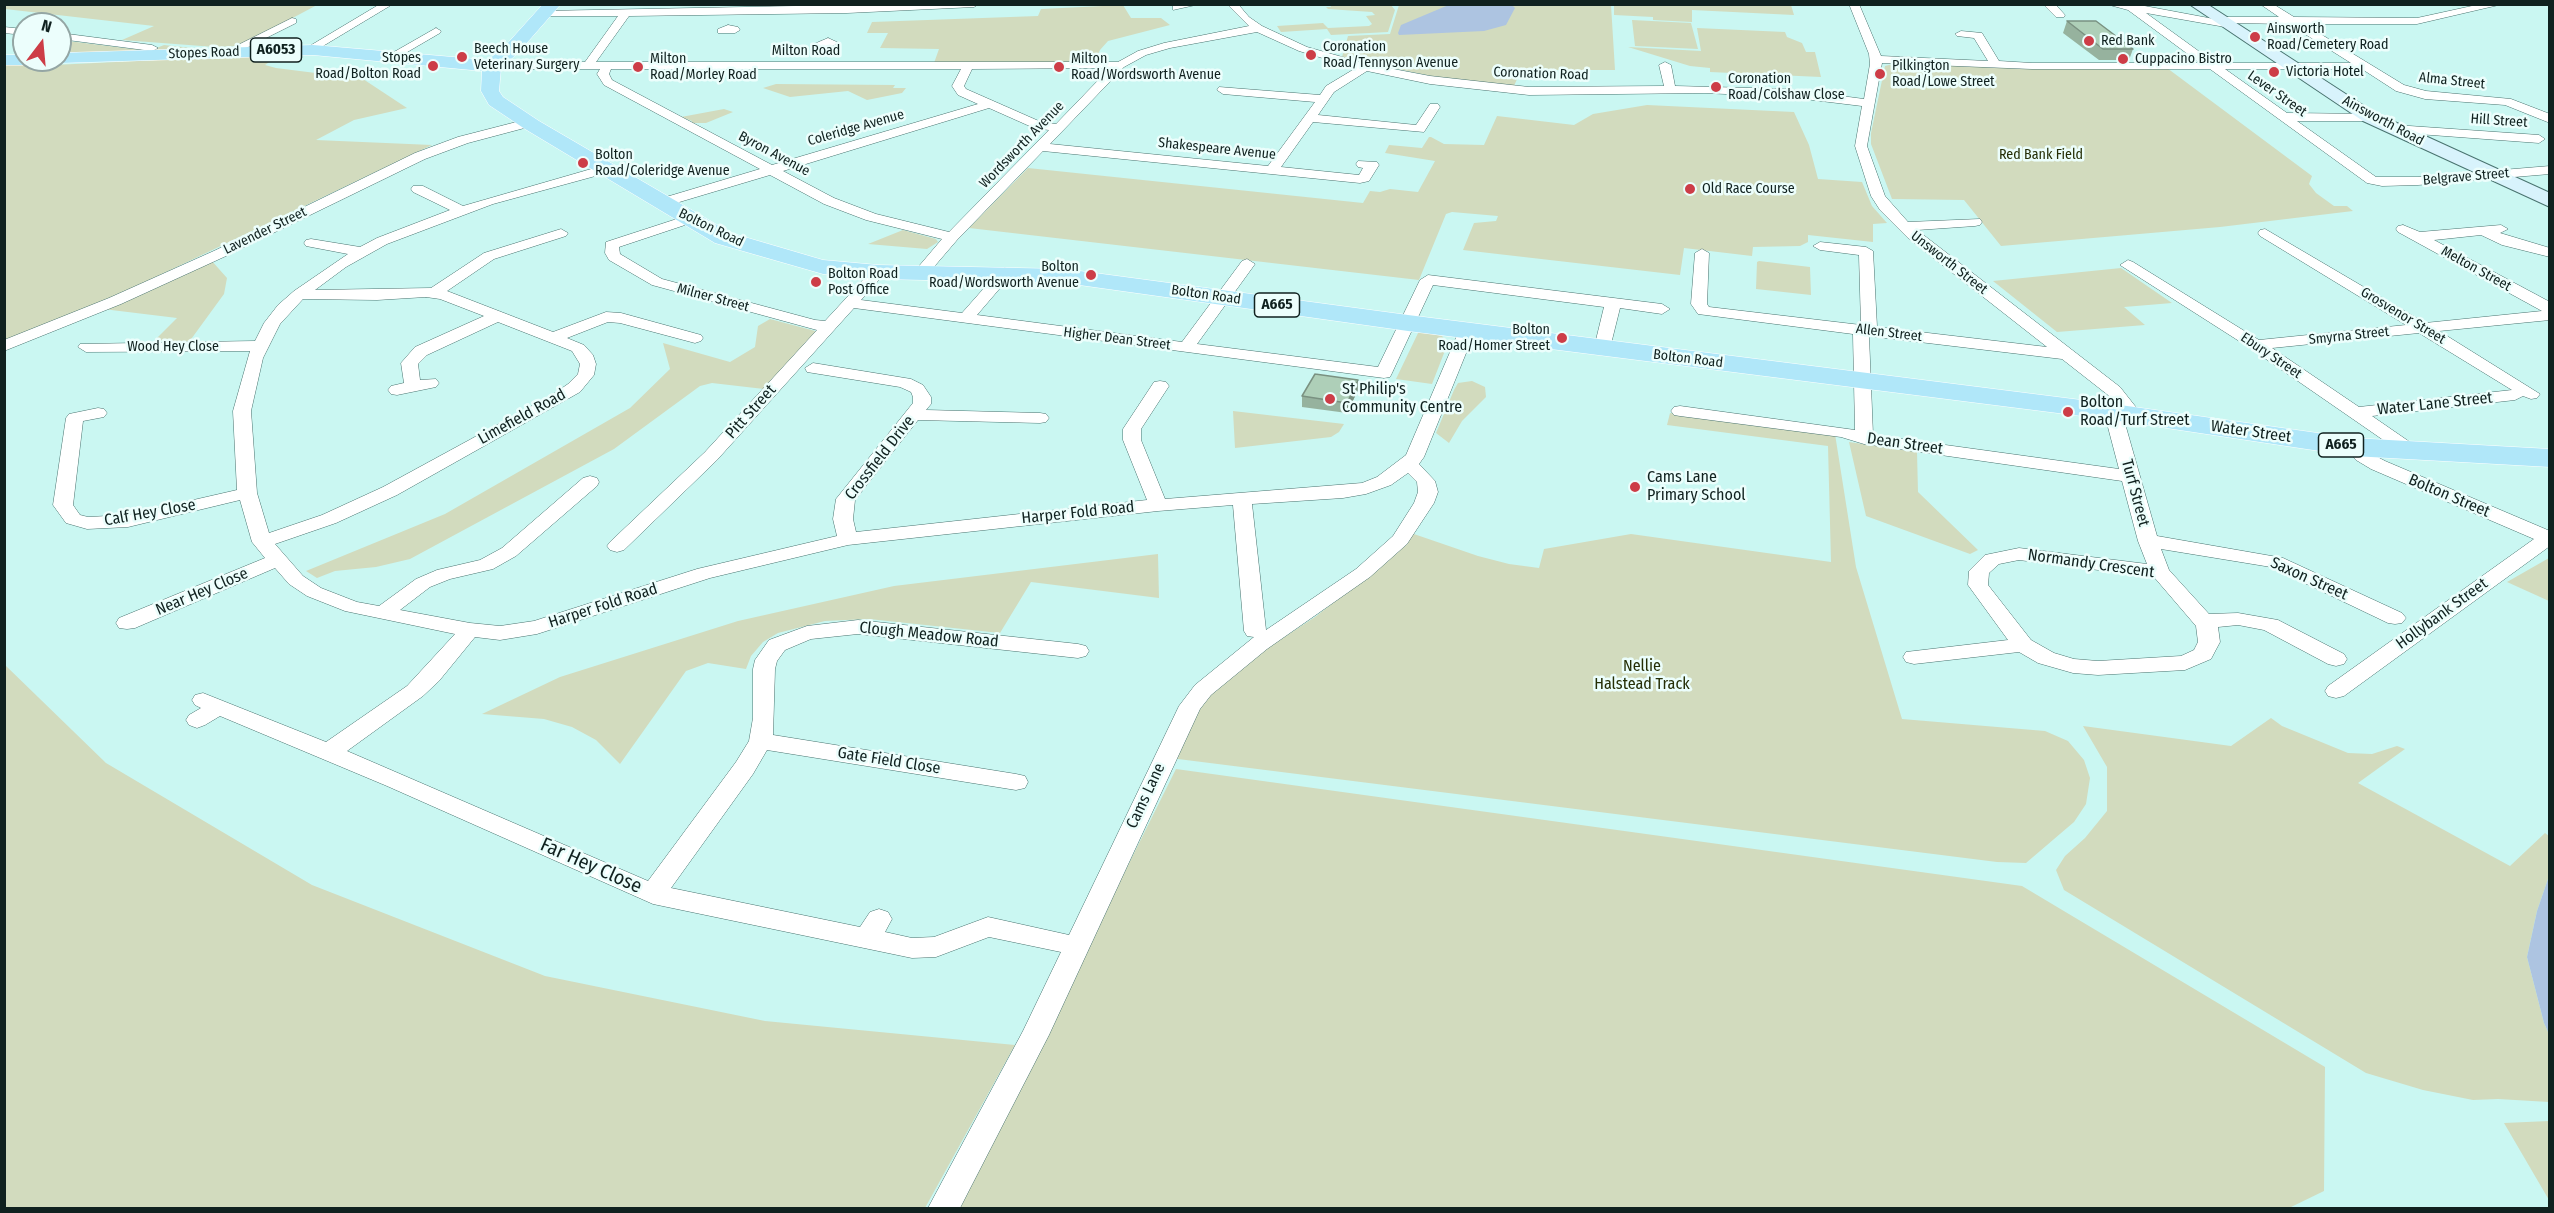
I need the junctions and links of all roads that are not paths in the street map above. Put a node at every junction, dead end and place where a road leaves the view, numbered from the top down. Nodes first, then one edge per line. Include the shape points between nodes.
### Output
1 (388, 4) edge
2 (974, 4) edge
3 (1195, 4) edge
4 (1232, 4) edge
5 (1854, 4) edge
6 (2048, 4) edge
7 (2111, 4) edge
8 (2196, 4) edge
9 (2265, 4) edge
10 (2498, 4) edge
11 (2129, 6) edge
12 (848, 7) edge
13 (1177, 8) dead end
14 (548, 9) edge
15 (742, 12) junction
16 (625, 14) junction
17 (2060, 15) dead end
18 (2291, 20) junction
19 (291, 21) dead end
20 (2222, 22) junction
21 (730, 28) dead end
22 (1258, 28) junction
23 (436, 31) dead end
24 (1961, 34) dead end
25 (72, 38) edge
26 (825, 46) dead end
27 (152, 48) dead end
28 (309, 50) junction
29 (232, 51) junction
30 (393, 56) junction
31 (72, 58) edge
32 (1876, 59) junction
33 (1665, 64) dead end
34 (1120, 65) junction
35 (1996, 65) junction
36 (492, 66) junction
37 (588, 66) junction
38 (607, 66) junction
39 (811, 66) junction
40 (968, 66) junction
41 (1080, 66) junction
42 (2210, 66) junction
43 (2288, 66) junction
44 (2364, 66) junction
45 (1365, 67) junction
46 (1104, 81) junction
47 (1670, 88) junction
48 (1223, 90) dead end
49 (1323, 99) junction
50 (2490, 100) junction
51 (1868, 103) junction
52 (990, 104) junction
53 (1434, 107) dead end
54 (2284, 117) junction
55 (2369, 117) junction
56 (1309, 118) junction
57 (2550, 119) edge
58 (528, 123) junction
59 (1059, 128) junction
60 (2394, 129) junction
61 (1043, 147) junction
62 (1363, 164) dead end
63 (604, 169) junction
64 (771, 170) junction
65 (1272, 170) junction
66 (2550, 170) edge
67 (2493, 175) junction
68 (2382, 182) joint
69 (418, 193) dead end
70 (2550, 201) edge
71 (661, 202) junction
72 (461, 210) junction
73 (689, 219) junction
74 (1975, 222) dead end
75 (1904, 227) junction
76 (2403, 229) dead end
77 (2501, 230) dead end
78 (2483, 231) junction
79 (552, 234) dead end
80 (952, 237) junction
81 (2276, 237) dead end
82 (2418, 237) junction
83 (310, 243) dead end
84 (1820, 246) dead end
85 (360, 252) junction
86 (2550, 253) edge
87 (1698, 256) dead end
88 (1246, 264) dead end
89 (2128, 265) dead end
90 (878, 272) junction
91 (922, 272) junction
92 (1005, 273) junction
93 (435, 293) junction
94 (299, 294) junction
95 (1222, 297) junction
96 (850, 303) junction
97 (1613, 303) junction
98 (1662, 309) dead end
99 (2550, 309) edge
100 (2550, 315) edge
101 (498, 316) junction
102 (965, 319) junction
103 (1408, 323) junction
104 (831, 326) junction
105 (2423, 328) junction
106 (1865, 330) junction
107 (1467, 331) junction
108 (555, 337) junction
109 (684, 337) dead end
110 (2256, 345) junction
111 (4, 346) edge
112 (261, 346) junction
113 (84, 348) dead end
114 (1186, 348) junction
115 (1602, 348) junction
116 (2066, 354) junction
117 (813, 368) dead end
118 (1863, 381) junction
119 (413, 386) dead end
120 (1160, 386) dead end
121 (2521, 387) joint
122 (1680, 411) dead end
123 (2354, 413) junction
124 (98, 414) dead end
125 (2123, 414) junction
126 (914, 415) junction
127 (1040, 417) dead end
128 (1864, 439) junction
129 (2353, 447) junction
130 (2411, 451) junction
131 (2550, 459) edge
132 (1409, 464) junction
133 (2130, 476) junction
134 (247, 493) junction
135 (585, 493) dead end
136 (1242, 498) junction
137 (1158, 505) junction
138 (2549, 538) edge
139 (848, 539) junction
140 (2148, 541) junction
141 (262, 542) junction
142 (617, 546) dead end
143 (277, 561) junction
144 (2160, 572) junction
145 (381, 614) junction
146 (2395, 618) dead end
147 (2204, 621) junction
148 (127, 622) dead end
149 (470, 630) junction
150 (1255, 631) dead end
151 (2023, 645) junction
152 (1078, 651) dead end
153 (1913, 655) dead end
154 (2336, 659) dead end
155 (2336, 691) dead end
156 (206, 709) dead end
157 (761, 741) junction
158 (328, 752) junction
159 (1005, 774) dead end
160 (653, 894) junction
161 (1060, 942) dead end
162 (944, 1209) edge

1 - 28 street
2 - 12 street
3 - 13 street
4 - 22 street, Coronation Road
5 - 32 street
6 - 17 street
7 - 11 street
8 - 20 main road, Ainsworth Road
9 - 18 street, Alma Street
10 - 18 street via 2427,20
11 - 20 street
11 - 42 street, Lever Street
12 - 15 street
14 - 16 street
14 - 36 main road via 512,50
15 - 16 street
15 - 21 street
16 - 37 street
18 - 20 street
18 - 44 street, Alma Street
19 - 29 street
20 - 43 main road, Ainsworth Road
22 - 34 street, Wordsworth Avenue via 1168,45
22 - 45 street, Coronation Road via 1303,49
23 - 30 street
24 - 35 street via 1978,35
25 - 27 street, Stopes Road
26 - 39 street
28 - 29 main road, Stopes Road / A6053
28 - 30 main road, Stopes Road / A6053
29 - 31 main road, Stopes Road / A6053
30 - 36 main road, Stopes Road / A6053
32 - 35 street
32 - 51 street, Unsworth Street
33 - 47 street
34 - 41 street, Milton Road
34 - 46 street, Wordsworth Avenue
35 - 42 street
36 - 37 street, Milton Road
36 - 58 main road, Bolton Road / A665 via 490,91 496,101
37 - 38 street, Milton Road
38 - 39 street, Milton Road
38 - 64 street, Byron Avenue via 603,74 608,82
39 - 40 street, Milton Road
40 - 41 street, Milton Road
40 - 52 street via 959,89
41 - 46 street
42 - 43 street
42 - 54 street, Lever Street
43 - 44 street
43 - 55 main road, Ainsworth Road
44 - 50 street, Alma Street via 2416,93
45 - 47 street, Coronation Road via 1501,89 1555,92
45 - 49 street via 1340,81
46 - 59 street, Wordsworth Avenue
47 - 51 street, Coronation Road via 1788,93
48 - 49 street
49 - 56 street
50 - 57 street, Alma Street via 2517,105
50 - 60 street, Hill Street via 2507,119 2539,139
51 - 75 street, Unsworth Street via 1861,146 1878,196
52 - 59 street via 1038,125
52 - 64 street, Coleridge Avenue
53 - 56 street via 1420,129
54 - 55 street
54 - 68 street, Lever Street via 2369,178
55 - 60 main road, Ainsworth Road
56 - 65 street
58 - 63 main road, Bolton Road / A665
58 - 111 street, Lavender Street via 420,156 221,253
59 - 61 street, Wordsworth Avenue
60 - 67 main road, Ainsworth Road
61 - 65 street, Shakespeare Avenue
61 - 80 street, Wordsworth Avenue
62 - 65 street, Shakespeare Avenue via 1372,165 1362,179
63 - 71 main road, Bolton Road / A665
63 - 72 street, Harper Fold Road
64 - 71 street, Coleridge Avenue
64 - 80 street, Byron Avenue via 848,209
66 - 67 street, Belgrave Street
67 - 68 street, Belgrave Street
67 - 70 main road, Ainsworth Road
69 - 72 street
71 - 73 main road, Bolton Road / A665
72 - 85 street, Harper Fold Road
73 - 90 main road, Bolton Road / A665 via 723,238 800,262
73 - 104 street, Milner Street via 611,245 614,257 657,282 814,325
74 - 75 street
75 - 116 street, Unsworth Street
76 - 82 street, Melton Street
77 - 78 street
78 - 82 street
78 - 86 street via 2506,242
79 - 93 street via 477,262
80 - 91 street, Wordsworth Avenue
81 - 105 street, Grosvenor Street
82 - 99 street, Melton Street
83 - 85 street
84 - 106 street via 1866,251
85 - 94 street, Harper Fold Road
87 - 106 street, Allen Street via 1699,304 1704,310
88 - 95 street
89 - 110 street, Ebury Street
90 - 91 main road, Bolton Road / A665
90 - 96 street, Pitt Street
91 - 92 main road, Bolton Road / A665
92 - 95 main road, Bolton Road / A665 via 1065,276
92 - 102 street
93 - 94 street, Limefield Road
93 - 101 street, Limefield Road
94 - 112 street, Harper Fold Road via 272,323
95 - 103 main road, Bolton Road / A665
95 - 114 street
96 - 102 street, Higher Dean Street
96 - 104 street, Pitt Street
97 - 98 street
97 - 103 street via 1428,280
97 - 115 street
100 - 105 street, Smyrna Street
101 - 108 street, Limefield Road
101 - 119 street via 421,351 409,363
102 - 114 street, Higher Dean Street
103 - 107 main road, Bolton Road / A665
103 - 114 street, Higher Dean Street via 1384,374
104 - 142 street, Pitt Street via 711,456
105 - 110 street, Smyrna Street
105 - 121 street, Grosvenor Street
106 - 116 street, Allen Street
106 - 118 street
107 - 115 main road, Bolton Road / A665
107 - 132 street, Harper Fold Road via 1422,445
108 - 109 street via 606,317
108 - 141 street, Limefield Road via 585,355 586,375 574,388 371,500
110 - 123 street, Ebury Street
112 - 113 street, Wood Hey Close
112 - 134 street, Harper Fold Road via 242,411
115 - 118 main road, Bolton Road / A665
116 - 125 street, Unsworth Street via 2114,391
117 - 126 street, Crossfield Drive via 841,368 905,383 922,397
118 - 125 main road, Bolton Road / A665
118 - 128 street
120 - 137 street via 1153,408 1132,429 1132,440
121 - 123 street, Water Lane Street
122 - 128 street, Dean Street via 1844,432
123 - 130 street, Ebury Street
124 - 134 street, Calf Hey Close via 75,418 63,505 74,519 87,523 128,521
125 - 129 main road, Water Street / A665
125 - 133 street, Turf Street
126 - 127 street
126 - 139 street, Crossfield Drive via 846,500 843,519
128 - 133 street, Dean Street
129 - 130 main road, Water Street / A665
129 - 138 street, Bolton Street via 2378,465
130 - 131 main road, Water Street / A665
132 - 136 street, Harper Fold Road via 1384,482 1366,488
132 - 162 street, Cams Lane via 1426,481 1428,492 1400,540 1363,573 1259,644 1203,690 1190,706 1035,1035
133 - 140 street, Turf Street
134 - 141 street, Harper Fold Road
135 - 145 street via 509,552 486,565 423,583
136 - 137 street, Harper Fold Road
136 - 150 street via 1262,608
137 - 139 street, Harper Fold Road
138 - 155 street, Hollybank Street
139 - 149 street, Harper Fold Road via 704,573 527,630
140 - 144 street, Turf Street
140 - 146 street, Saxon Street via 2280,563
141 - 143 street, Harper Fold Road
143 - 145 street, Harper Fold Road via 314,592
143 - 148 street, Near Hey Close
144 - 147 street, Normandy Crescent
144 - 151 street, Normandy Crescent via 2019,554 1992,559 1979,572 1978,585
145 - 149 street, Harper Fold Road
147 - 151 street, Normandy Crescent via 2209,642 2203,654 2185,663 2073,666 2046,658
147 - 154 street via 2238,619 2270,625
149 - 158 street via 415,691
151 - 153 street
152 - 157 street, Clough Meadow Road via 1051,642 858,627 793,637 777,645 766,660
156 - 158 street, Far Hey Close
157 - 159 street, Gate Field Close
157 - 160 street, Clough Meadow Road
158 - 160 street, Far Hey Close
160 - 161 street, Far Hey Close via 873,929 912,948 936,947 988,927

